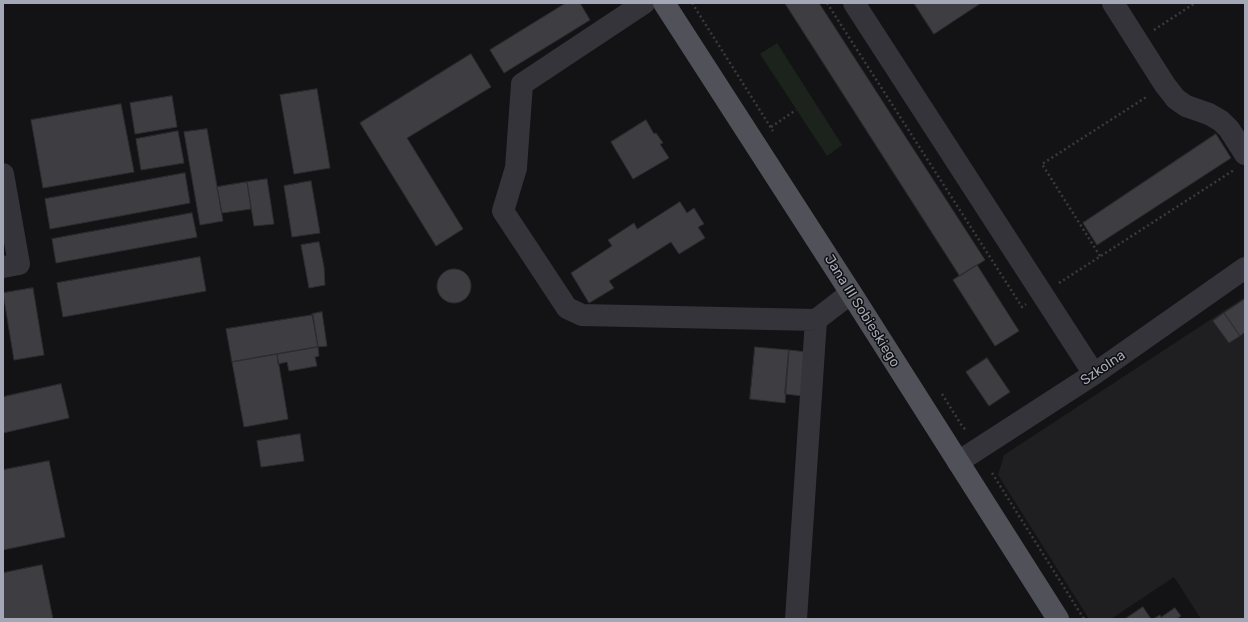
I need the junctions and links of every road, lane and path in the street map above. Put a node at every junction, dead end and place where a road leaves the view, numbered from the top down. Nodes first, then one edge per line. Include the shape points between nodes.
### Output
1 (644, 3) edge
2 (664, 3) edge
3 (692, 3) edge
4 (827, 3) edge
5 (854, 3) edge
6 (1113, 3) edge
7 (1195, 3) edge
8 (1150, 33) dead end
9 (1165, 85) junction
10 (796, 110) dead end
11 (771, 127) junction
12 (775, 133) dead end
13 (1240, 162) edge
14 (3, 174) edge
15 (1100, 256) junction
16 (3, 267) edge
17 (1245, 268) edge
18 (851, 293) junction
19 (1042, 294) junction
20 (816, 320) junction
21 (1094, 374) junction
22 (940, 392) dead end
23 (977, 450) junction
24 (958, 462) junction
25 (1051, 615) edge
26 (796, 619) edge
27 (1084, 619) edge

1 - 20 street via 522,84 516,168 503,211 567,308 582,315
2 - 18 main road, Jana III Sobieskiego
3 - 11 path
4 - 19 path via 1022,307
5 - 19 street
6 - 9 street
7 - 8 path
9 - 13 street via 1176,99 1186,106 1209,114 1229,129
9 - 15 path via 1042,164
10 - 11 path
11 - 12 path
13 - 15 path
14 - 16 street via 19,264
15 - 19 path
17 - 21 street, Szkolna
18 - 20 street
18 - 24 main road, Jana III Sobieskiego
19 - 21 street
20 - 26 street
21 - 23 street, Szkolna
22 - 23 path via 962,426 970,432
23 - 24 street, Szkolna
23 - 27 path
24 - 25 main road, Jana III Sobieskiego

